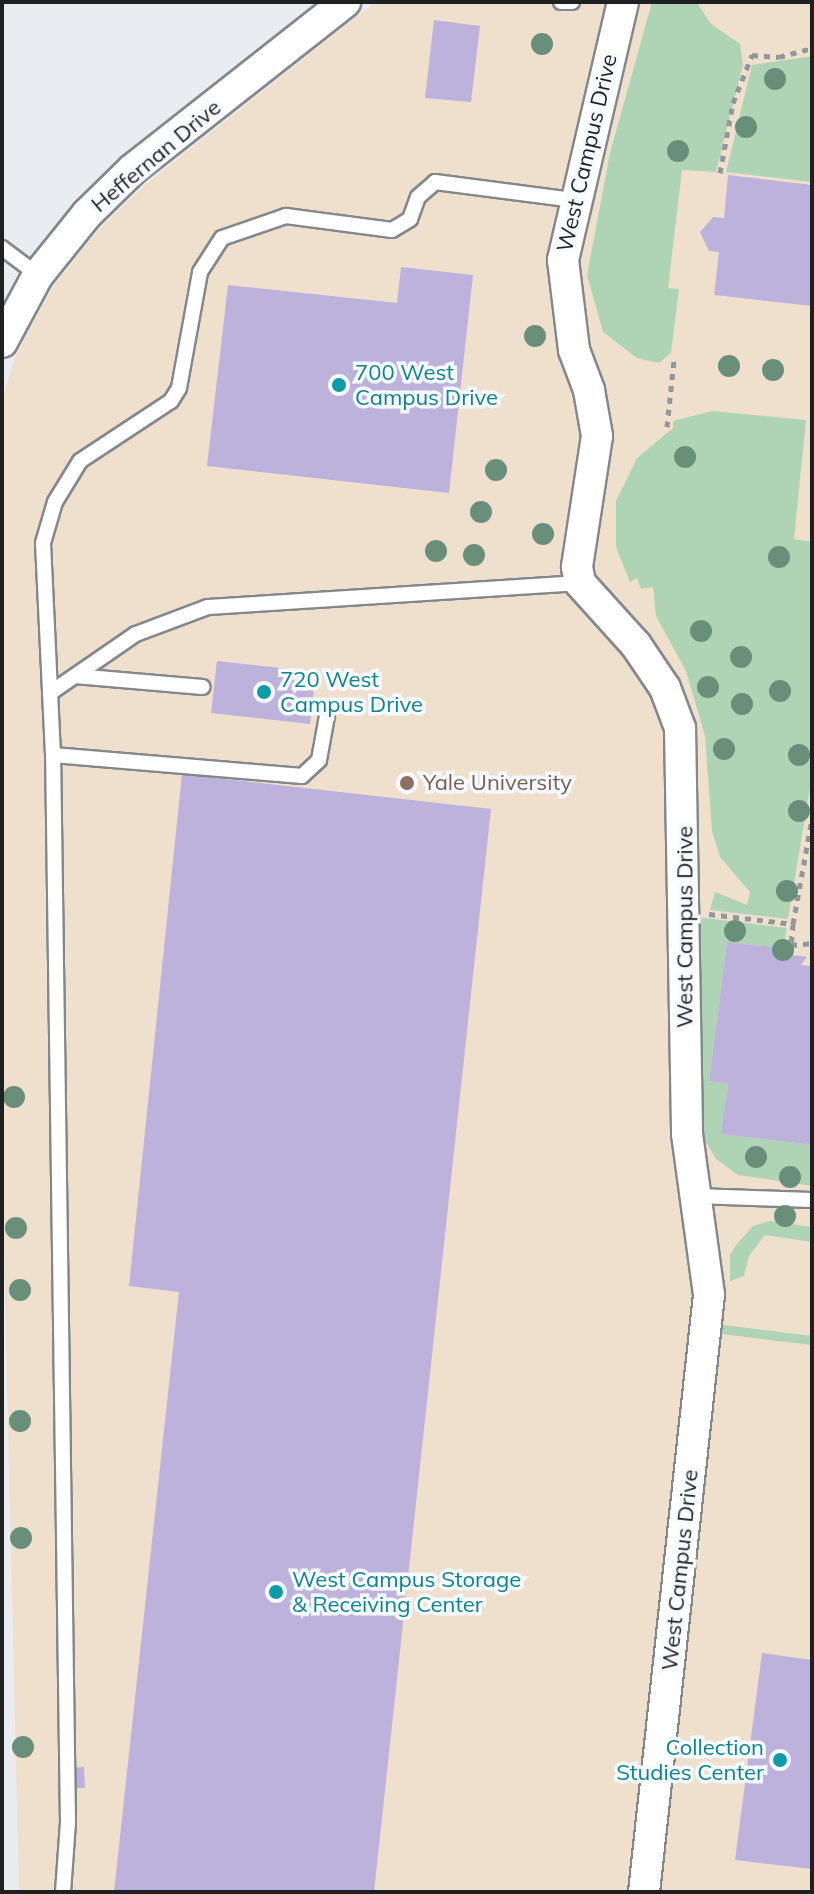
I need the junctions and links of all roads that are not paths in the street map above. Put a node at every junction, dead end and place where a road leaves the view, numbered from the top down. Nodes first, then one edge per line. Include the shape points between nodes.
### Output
1 (345, 2) edge
2 (561, 2) edge
3 (572, 2) edge
4 (616, 5) edge
5 (573, 200) junction
6 (2, 248) edge
7 (38, 275) junction
8 (2, 342) edge
9 (580, 583) junction
10 (75, 676) junction
11 (203, 687) dead end
12 (50, 693) junction
13 (327, 716) dead end
14 (53, 755) junction
15 (694, 1196) junction
16 (812, 1200) edge
17 (63, 1892) edge
18 (644, 1892) edge

1 - 7 street, Heffernan Drive via 133,169 87,214
2 - 3 lane
4 - 5 street, West Campus Drive
5 - 9 street, West Campus Drive via 563,290 597,436 579,553
5 - 12 lane via 435,182 418,197 410,219 392,230 286,216 222,238 207,253 200,272 179,388 171,401 80,461 55,502 43,543
6 - 7 lane
7 - 8 street, Heffernan Drive
9 - 10 lane via 208,607 146,629
9 - 15 street, West Campus Drive via 636,645 665,688 680,728 687,1134
10 - 11 lane
10 - 12 lane
12 - 14 lane
13 - 14 lane via 319,760 302,776
14 - 17 lane via 68,1823
15 - 16 lane
15 - 18 street, West Campus Drive via 700,1250 709,1264 709,1295

